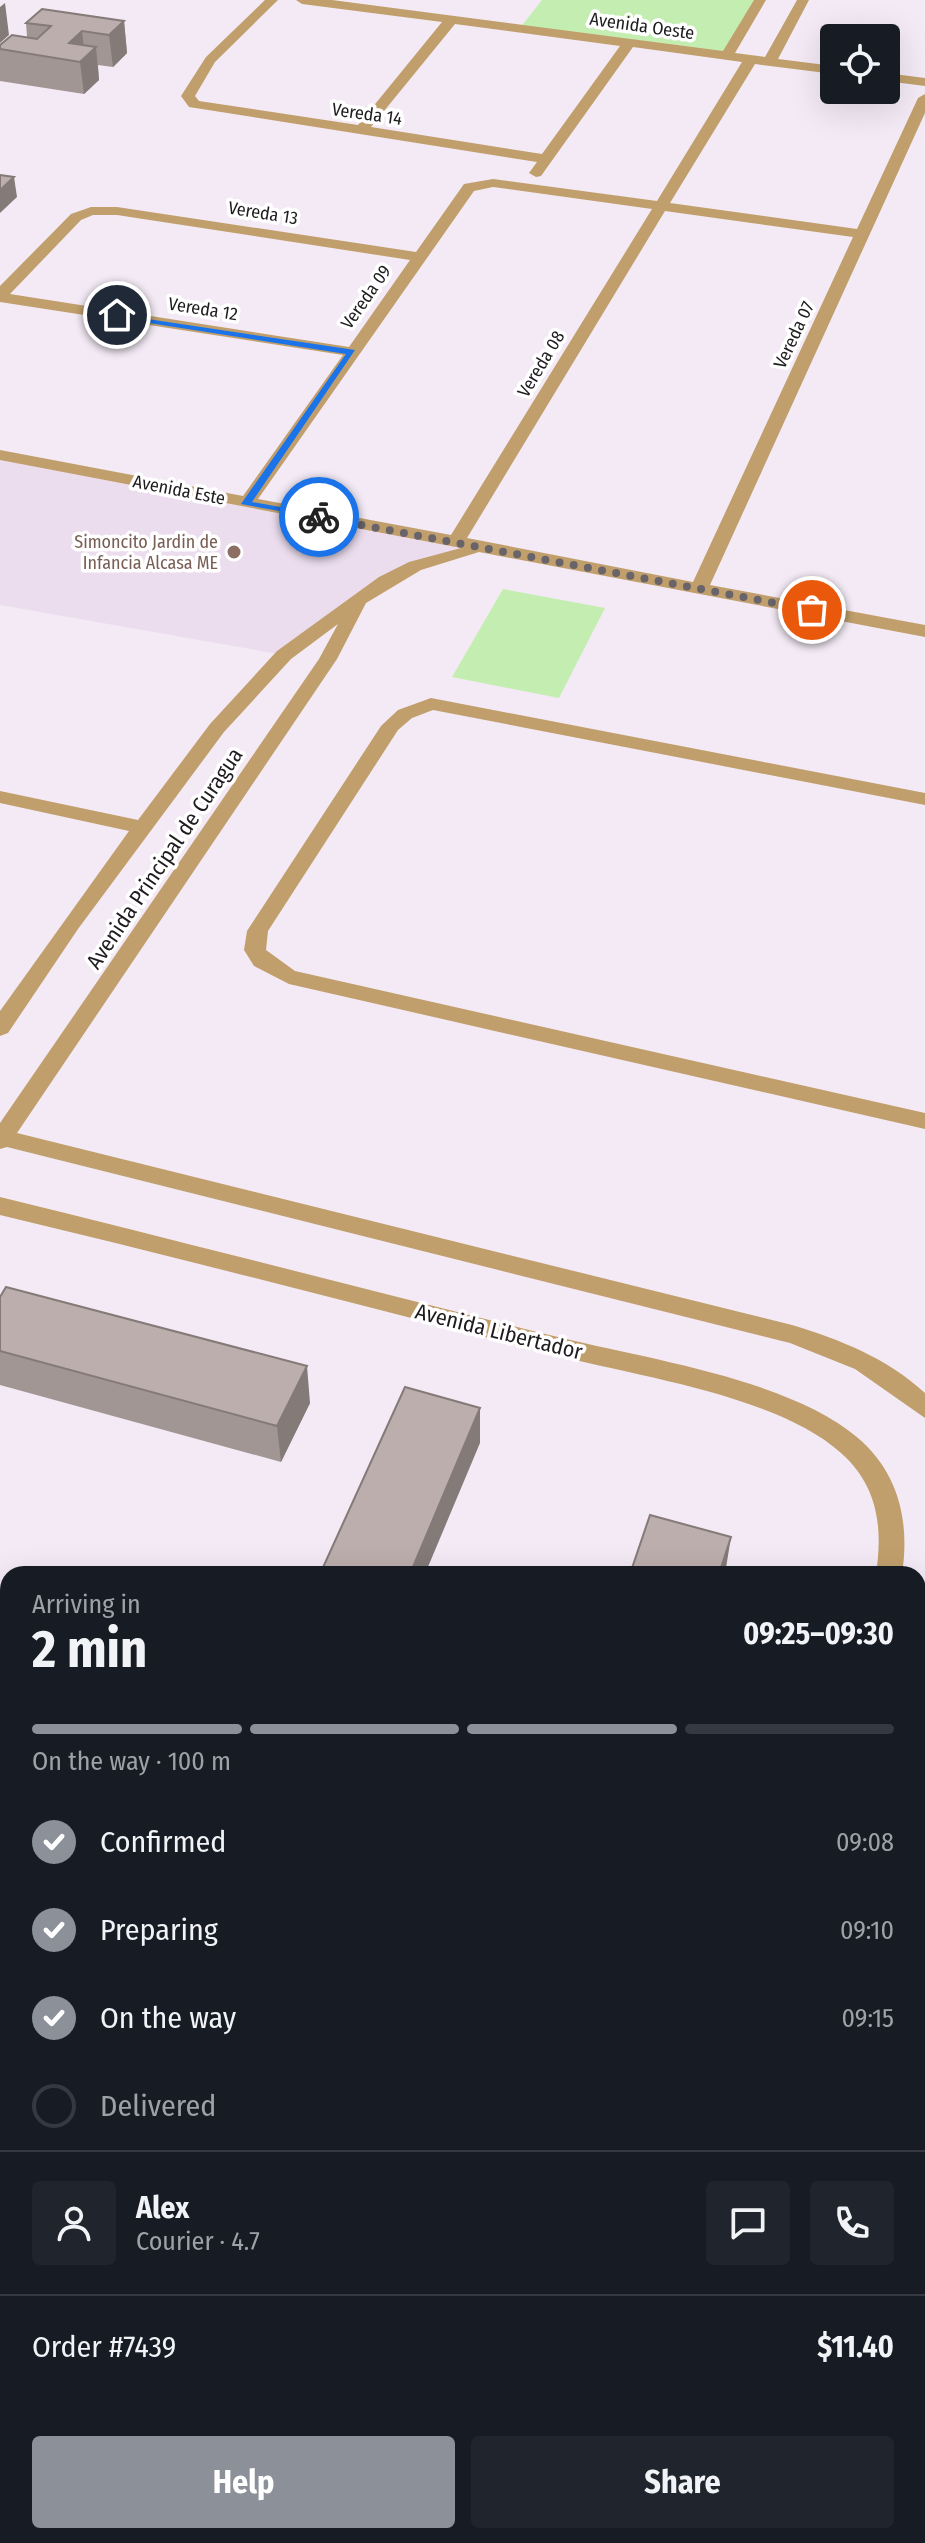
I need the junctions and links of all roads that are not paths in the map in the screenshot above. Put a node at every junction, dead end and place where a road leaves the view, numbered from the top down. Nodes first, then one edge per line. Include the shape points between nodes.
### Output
1 (272, 0) edge
2 (302, 0) edge
3 (760, 0) edge
4 (803, 0) edge
5 (452, 19) junction
6 (629, 43) junction
7 (727, 56) junction
8 (751, 59) junction
9 (770, 61) junction
10 (820, 68) edge
11 (900, 79) edge
12 (925, 82) edge
13 (925, 98) edge
14 (361, 131) junction
15 (546, 159) junction
16 (526, 188) junction
17 (661, 205) junction
18 (862, 234) junction
19 (419, 257) junction
20 (0, 296) edge
21 (352, 352) junction
22 (0, 455) edge
23 (246, 504) junction
24 (455, 543) junction
25 (486, 549) junction
26 (699, 589) junction
27 (361, 598) junction
28 (925, 631) edge
29 (0, 797) edge
30 (925, 799) edge
31 (143, 828) junction
32 (0, 1028) edge
33 (925, 1121) edge
34 (1, 1138) edge
35 (0, 1206) edge
36 (925, 1408) edge
37 (890, 1566) edge

1 - 14 street, Vereda 14 via 215,56 188,96 206,108
2 - 5 street, Avenida Oeste
3 - 7 street
4 - 9 street
5 - 6 street, Avenida Oeste
5 - 14 street
6 - 7 street, Avenida Oeste
6 - 15 street
7 - 8 street, Avenida Oeste
8 - 9 street, Avenida Oeste
8 - 17 street, Vereda 08
9 - 10 street, Avenida Oeste
11 - 12 street
13 - 18 street, Vereda 07
14 - 15 street, Vereda 14
15 - 16 street
16 - 17 street
16 - 19 street, Vereda 09 via 484,183 463,192
17 - 18 street
17 - 24 street, Vereda 08
18 - 26 street, Vereda 07
19 - 20 street, Vereda 13 via 102,210 76,217
19 - 21 street, Vereda 09
20 - 21 street, Vereda 12
21 - 23 street, Vereda 09
22 - 23 street, Avenida Este
23 - 24 street, Avenida Este
24 - 25 street, Avenida Este
25 - 26 street, Avenida Este
25 - 27 street, Avenida Principal de Curagua via 415,566
26 - 28 street, Avenida Este
27 - 31 street, Avenida Principal de Curagua via 284,655 251,689
27 - 34 street, Avenida Principal de Curagua via 328,659
29 - 31 street
30 - 33 street via 431,704 391,726 255,941 262,961 289,977
31 - 32 street, Avenida Principal de Curagua
34 - 36 street via 792,1334 847,1352 887,1373
35 - 37 street, Avenida Libertador via 776,1406 815,1422 847,1443 872,1469 888,1495 895,1522

